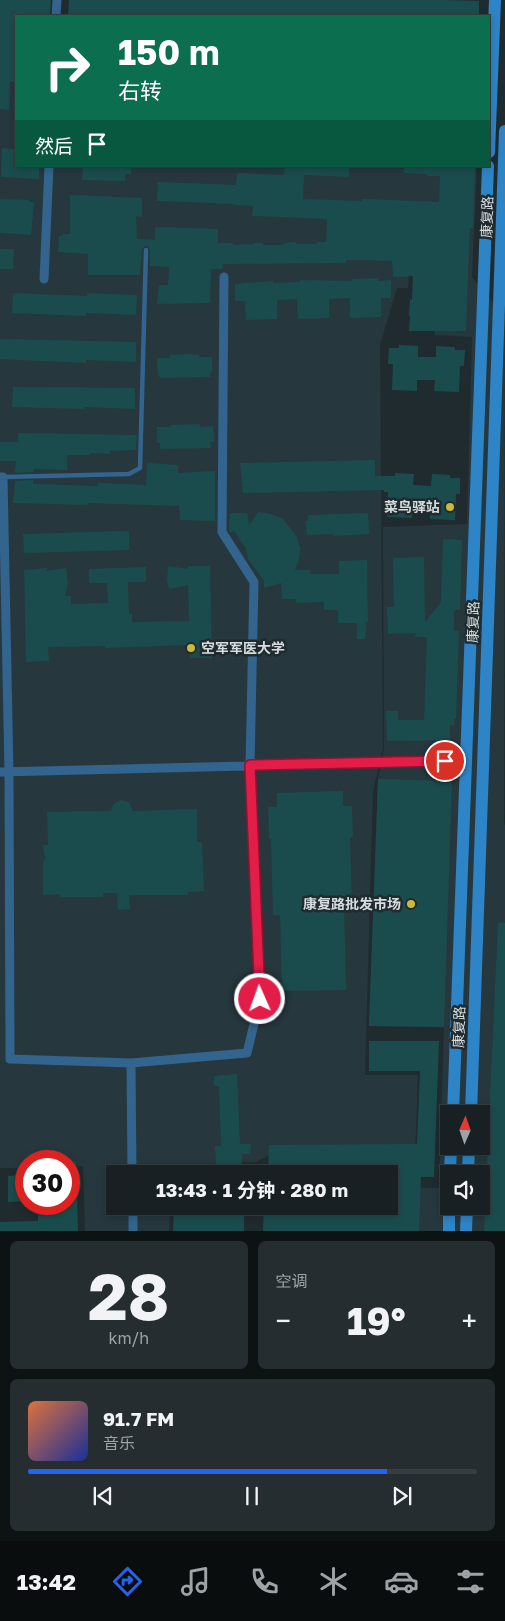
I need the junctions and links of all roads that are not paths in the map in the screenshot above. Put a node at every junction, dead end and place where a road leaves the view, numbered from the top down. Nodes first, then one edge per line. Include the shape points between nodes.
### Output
1 (57, 0) edge
2 (495, 0) edge
3 (56, 15) edge
4 (490, 127) edge
5 (505, 132) edge
6 (49, 167) edge
7 (488, 167) edge
8 (146, 250) dead end
9 (224, 277) dead end
10 (44, 279) dead end
11 (1, 477) edge
12 (445, 761) dead end
13 (250, 765) junction
14 (4, 772) edge
15 (131, 1063) junction
16 (452, 1105) edge
17 (471, 1105) edge
18 (132, 1165) edge
19 (133, 1215) edge
20 (449, 1215) edge
21 (467, 1215) edge
22 (133, 1231) edge
23 (449, 1231) edge
24 (466, 1231) edge

1 - 3 street
2 - 4 main road
5 - 17 main road, 康复路
6 - 10 street
7 - 16 main road, 康复路
8 - 11 lane via 140,468 129,474
9 - 13 street via 222,532 254,582
11 - 14 street
12 - 13 street
13 - 14 street
13 - 15 street via 260,999 247,1053
14 - 15 street via 10,1060
15 - 18 street
19 - 22 street
20 - 23 main road
21 - 24 main road

